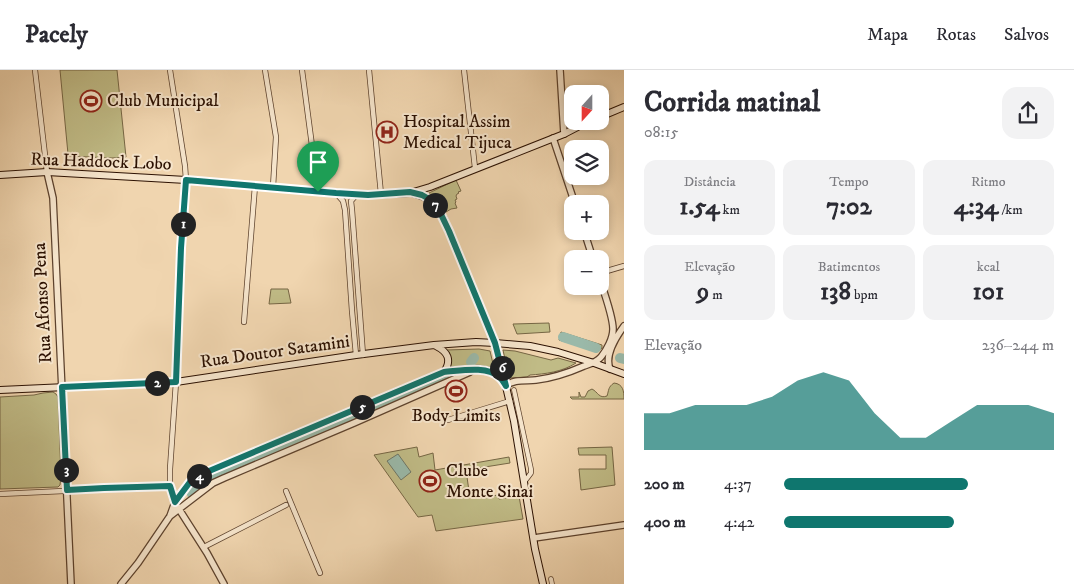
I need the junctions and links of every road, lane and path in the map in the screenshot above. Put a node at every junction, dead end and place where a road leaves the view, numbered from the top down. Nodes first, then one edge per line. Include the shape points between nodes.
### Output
1 (35, 70) edge
2 (170, 70) edge
3 (265, 70) edge
4 (302, 70) edge
5 (369, 70) edge
6 (464, 70) edge
7 (560, 70) edge
8 (624, 107) edge
9 (609, 113) edge
10 (572, 130) edge
11 (564, 134) junction
12 (553, 138) junction
13 (475, 168) junction
14 (47, 172) junction
15 (0, 175) edge
16 (186, 180) junction
17 (255, 186) junction
18 (273, 187) junction
19 (318, 192) junction
20 (410, 192) junction
21 (336, 193) junction
22 (357, 194) junction
23 (381, 194) junction
24 (572, 195) edge
25 (624, 266) edge
26 (609, 270) edge
27 (605, 295) edge
28 (244, 322) dead end
29 (613, 323) junction
30 (624, 327) edge
31 (495, 343) junction
32 (434, 345) junction
33 (359, 355) junction
34 (594, 363) junction
35 (610, 369) junction
36 (476, 370) junction
37 (444, 372) junction
38 (624, 374) edge
39 (176, 382) junction
40 (506, 386) junction
41 (62, 387) junction
42 (0, 390) edge
43 (514, 390) dead end
44 (510, 401) junction
45 (448, 420) dead end
46 (525, 482) junction
47 (170, 486) junction
48 (67, 490) junction
49 (286, 490) dead end
50 (0, 494) edge
51 (175, 502) junction
52 (286, 505) dead end
53 (179, 508) junction
54 (170, 516) junction
55 (624, 525) edge
56 (534, 538) junction
57 (204, 547) junction
58 (320, 573) dead end
59 (71, 584) edge
60 (121, 584) edge
61 (224, 584) edge
62 (543, 584) edge

1 - 14 street
2 - 16 street
3 - 18 street via 276,136
4 - 19 street
5 - 23 street
6 - 13 street
7 - 11 street
8 - 9 main road
10 - 11 main road, Rua Haddock Lobo
11 - 12 main road, Rua Haddock Lobo
12 - 13 main road, Rua Haddock Lobo
12 - 24 street
13 - 20 main road, Rua Haddock Lobo
14 - 15 main road, Rua Haddock Lobo
14 - 16 main road, Rua Haddock Lobo
14 - 41 street, Rua Afonso Pena via 53,198
16 - 17 main road, Rua Haddock Lobo
16 - 39 street
17 - 18 main road, Rua Haddock Lobo
17 - 28 street
18 - 19 main road, Rua Haddock Lobo
19 - 21 main road, Rua Haddock Lobo
20 - 23 main road, Rua Haddock Lobo
20 - 31 main road via 422,195 437,206
21 - 22 main road, Rua Haddock Lobo
21 - 33 street via 343,200 345,210 352,311
22 - 23 main road, Rua Haddock Lobo
22 - 33 street via 351,201
25 - 26 street
27 - 29 street
29 - 30 street
29 - 34 street via 609,343 602,357
30 - 35 street via 610,352
31 - 32 main road, Rua Doutor Satamini
31 - 34 main road, Rua Doutor Satamini via 530,346
31 - 40 main road
32 - 33 main road, Rua Doutor Satamini
32 - 37 main road via 448,358
33 - 39 main road, Rua Doutor Satamini
34 - 35 main road, Rua Doutor Satamini
34 - 40 street via 564,375 515,381
35 - 38 main road, Rua Doutor Satamini
36 - 37 street
36 - 40 street via 492,372
36 - 53 street via 213,483
37 - 51 street via 202,474 190,482
39 - 41 main road, Rua Doutor Satamini
39 - 47 street
40 - 44 main road
41 - 42 main road, Rua Doutor Satamini
41 - 48 street, Rua Afonso Pena
43 - 46 street via 531,469
44 - 45 street
44 - 46 main road
46 - 56 main road
47 - 48 street
47 - 51 street
48 - 50 street
48 - 59 street, Rua Afonso Pena
49 - 58 street
51 - 53 street
51 - 54 street
52 - 57 street
53 - 54 street
53 - 57 street
54 - 60 street
55 - 56 street
56 - 62 main road
57 - 61 street

